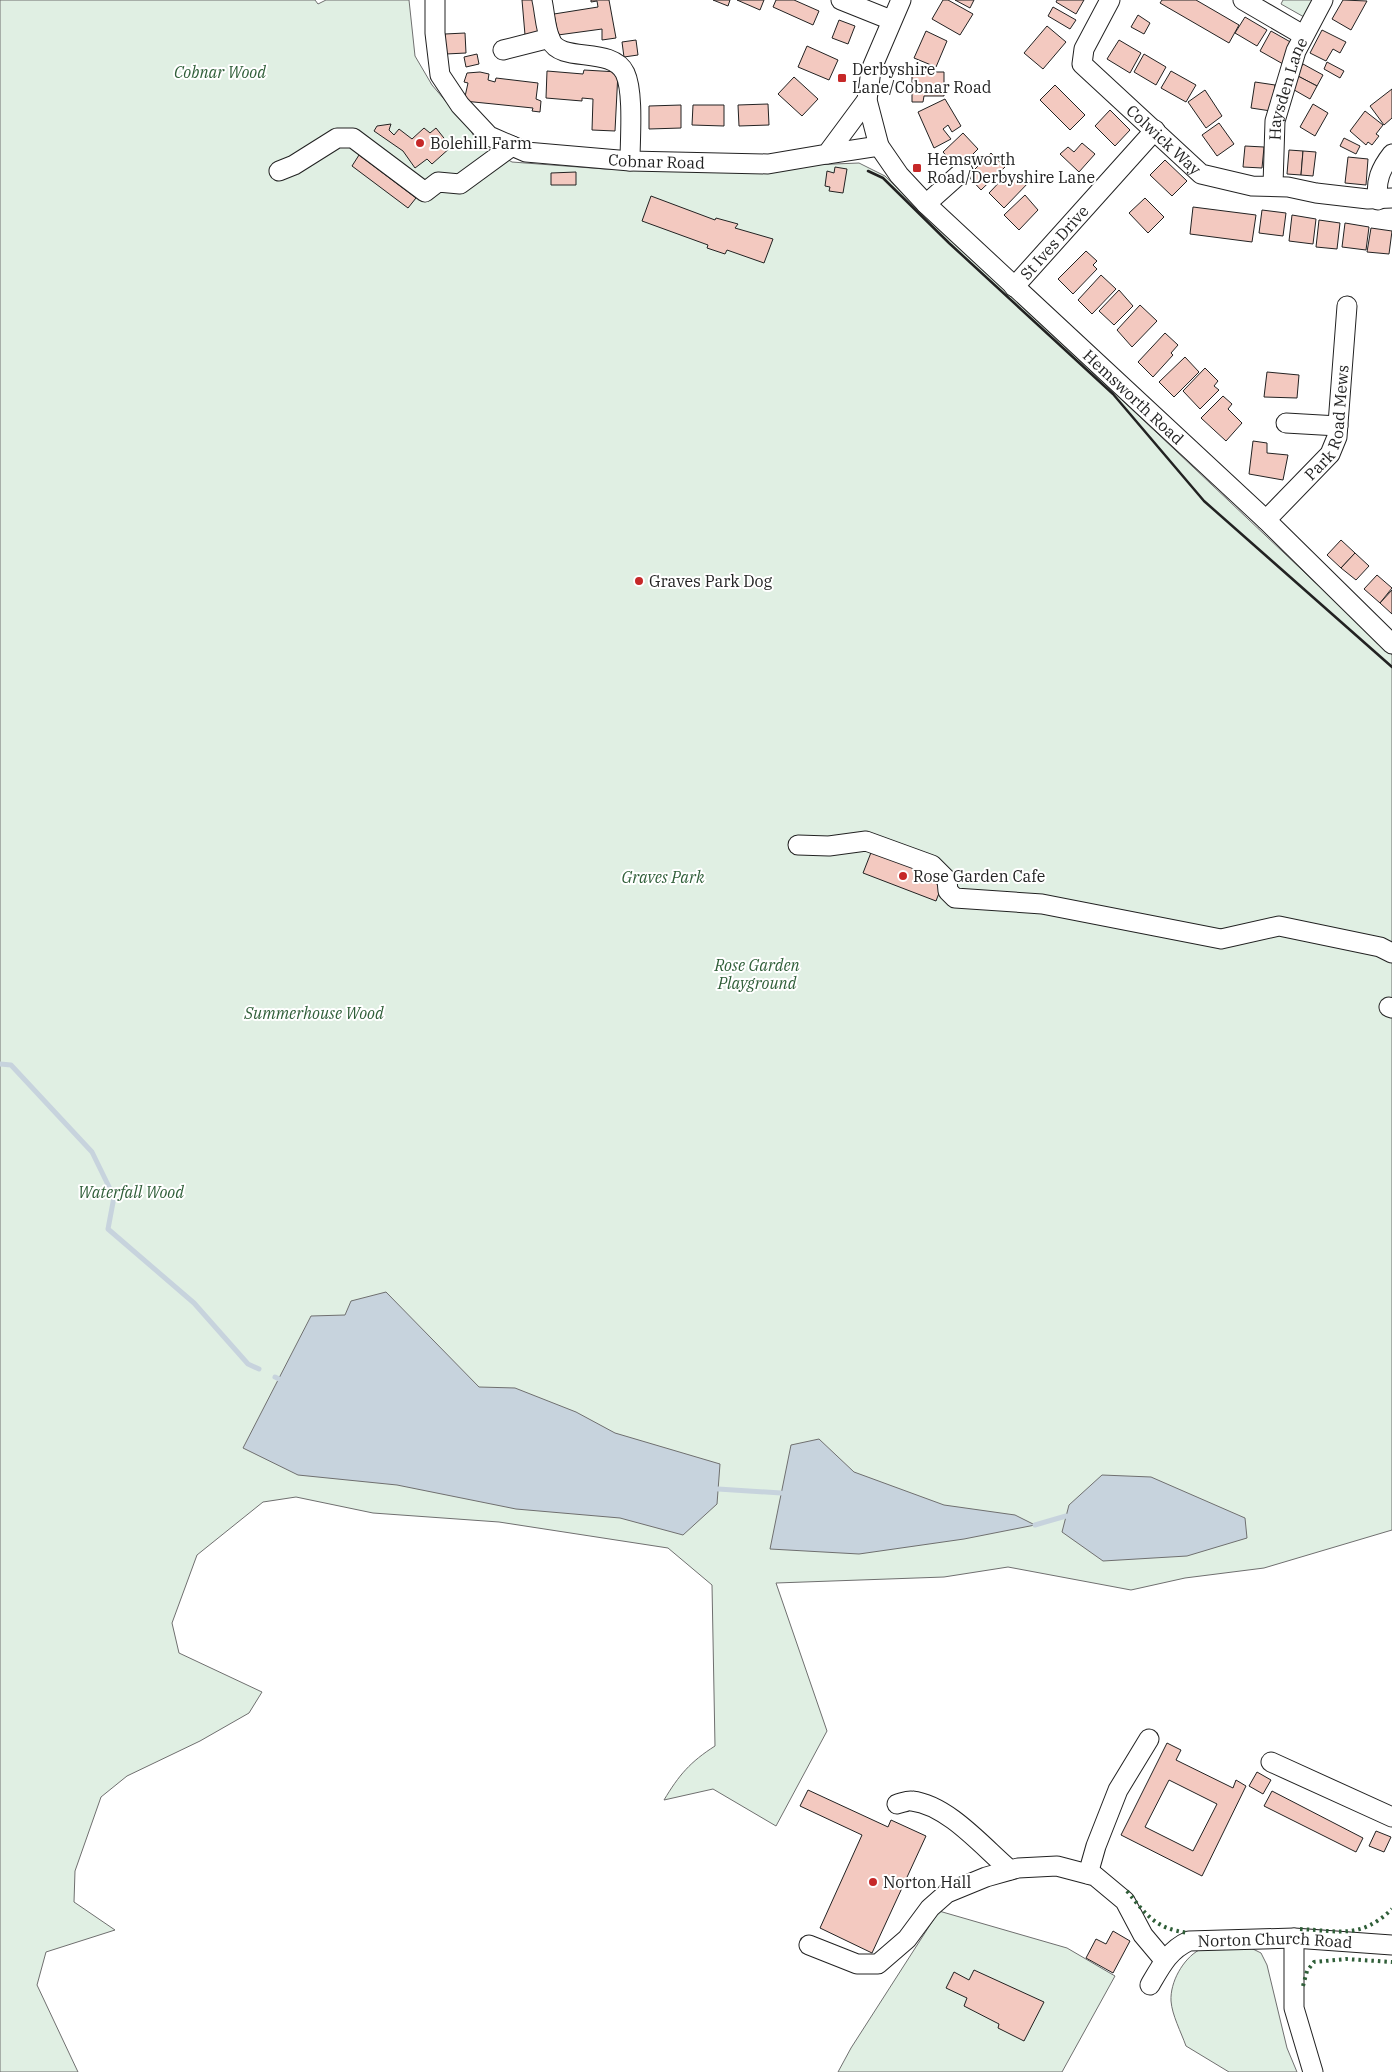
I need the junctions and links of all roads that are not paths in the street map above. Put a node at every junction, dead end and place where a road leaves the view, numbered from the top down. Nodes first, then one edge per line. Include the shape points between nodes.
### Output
1 (435, 0) edge
2 (542, 0) edge
3 (841, 0) edge
4 (901, 0) edge
5 (1110, 0) edge
6 (1243, 0) edge
7 (1323, 0) edge
8 (1267, 6) edge
9 (891, 20) junction
10 (1303, 35) junction
11 (550, 38) junction
12 (503, 50) dead end
13 (867, 100) junction
14 (1155, 130) junction
15 (512, 146) junction
16 (879, 146) junction
17 (827, 154) junction
18 (1392, 154) edge
19 (630, 161) junction
20 (963, 170) dead end
21 (279, 171) dead end
22 (1273, 185) junction
23 (1385, 199) edge
24 (926, 204) junction
25 (1014, 287) junction
26 (1347, 306) dead end
27 (1286, 423) dead end
28 (1338, 426) junction
29 (1266, 520) junction
30 (1392, 644) edge
31 (798, 845) dead end
32 (1392, 953) edge
33 (1149, 1739) dead end
34 (1272, 1762) dead end
35 (897, 1804) dead end
36 (1392, 1817) edge
37 (1010, 1870) junction
38 (1088, 1874) junction
39 (1294, 1938) junction
40 (809, 1945) dead end
41 (1392, 1945) edge
42 (1164, 1960) junction
43 (1150, 1984) dead end
44 (1313, 2072) edge

1 - 15 street, Cobnar Road via 440,75 460,105 489,136
2 - 11 street
3 - 9 street
4 - 9 street
5 - 14 street, Colwick Way via 1084,50 1082,64
6 - 8 street
7 - 10 street, Haysden Lane
8 - 10 street
9 - 13 street via 871,70
10 - 22 street, Haysden Lane via 1275,120
11 - 12 street
11 - 19 street via 558,49 612,61 624,72 629,86
13 - 16 street, Hemsworth Road
13 - 17 street
14 - 22 street, Colwick Way via 1202,174 1252,186
14 - 25 street, St Ives Drive
15 - 19 street, Cobnar Road via 526,152
15 - 21 street via 460,184 438,182 425,192 353,138 336,138
16 - 17 street, Cobnar Road
16 - 24 street, Hemsworth Road via 899,175
17 - 19 street, Cobnar Road via 768,168
18 - 23 street via 1383,166 1376,186
20 - 24 street
22 - 23 street, Colwick Way via 1316,193
24 - 25 street, Hemsworth Road
25 - 29 street, Hemsworth Road
26 - 28 street, Park Road Mews
27 - 28 street
28 - 29 street, Park Road Mews via 1330,454
29 - 30 street, Hemsworth Road
31 - 32 street via 829,846 866,841 932,865 947,880 948,891 955,898 1042,904 1221,939 1279,926 1380,947
33 - 38 street via 1118,1790
34 - 36 street
35 - 37 street via 911,1800 927,1805 964,1829
37 - 38 street via 1057,1866
37 - 40 street via 947,1893 930,1908 907,1939 878,1964 857,1964
38 - 42 street via 1095,1876 1125,1901 1143,1935
39 - 41 street, Norton Church Road
39 - 42 street, Norton Church Road via 1190,1941 1177,1947
39 - 44 street via 1294,2008
42 - 43 street, Norton Church Road

